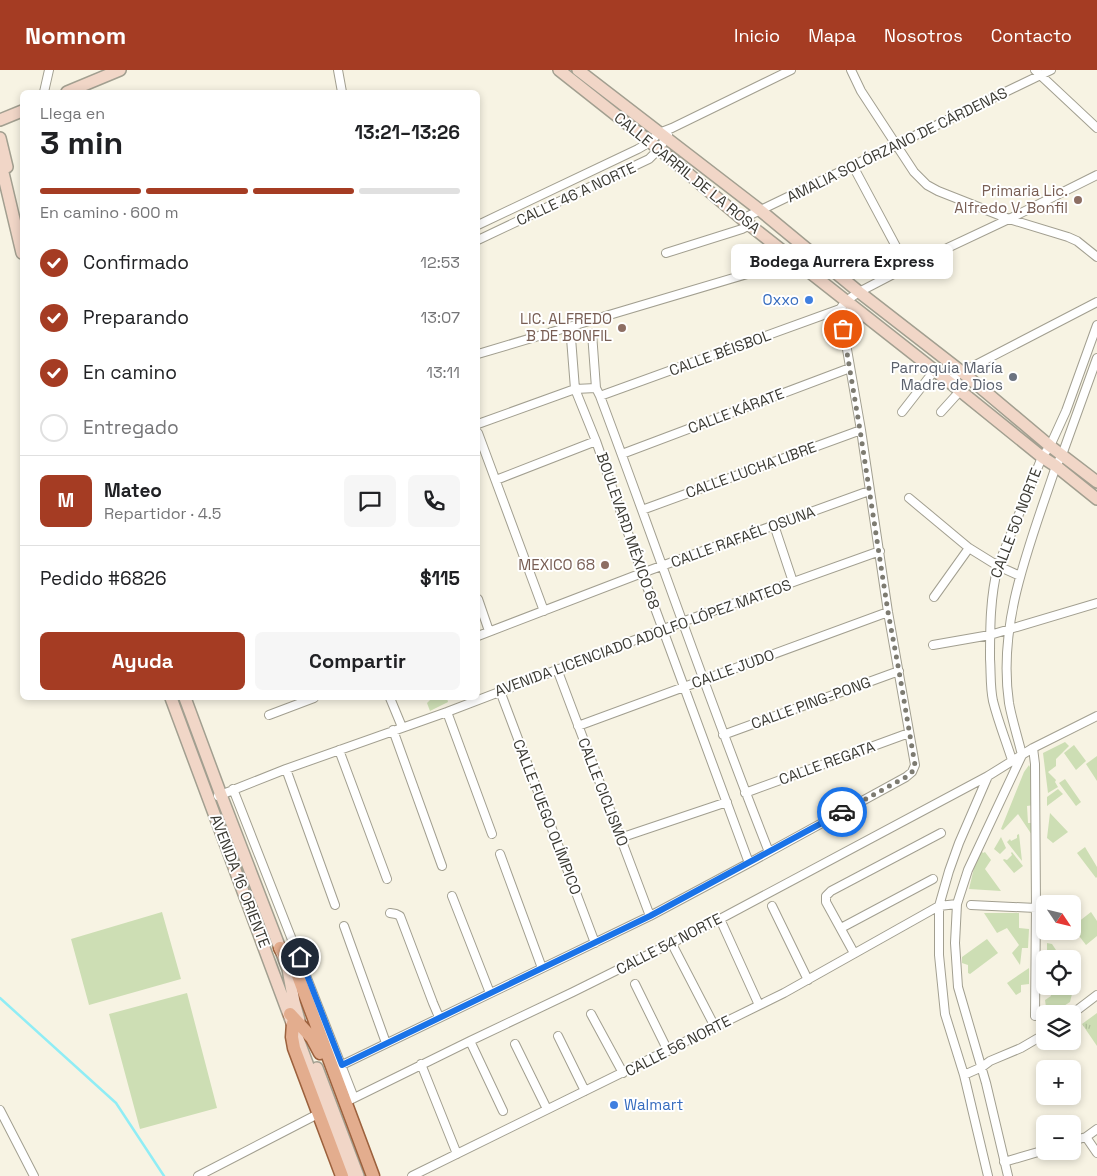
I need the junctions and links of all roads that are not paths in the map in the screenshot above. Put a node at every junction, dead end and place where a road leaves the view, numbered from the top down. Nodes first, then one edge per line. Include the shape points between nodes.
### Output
1 (49, 70) edge
2 (120, 70) edge
3 (338, 70) edge
4 (559, 70) edge
5 (578, 70) edge
6 (791, 70) edge
7 (851, 70) edge
8 (1051, 70) edge
9 (1038, 73) edge
10 (44, 90) edge
11 (71, 90) edge
12 (342, 90) edge
13 (20, 112) edge
14 (0, 120) edge
15 (1097, 128) edge
16 (666, 133) junction
17 (0, 138) edge
18 (650, 142) junction
19 (896, 145) junction
20 (659, 149) junction
21 (0, 160) edge
22 (854, 166) junction
23 (1097, 175) edge
24 (558, 187) junction
25 (564, 200) junction
26 (760, 211) junction
27 (20, 219) edge
28 (1009, 219) junction
29 (746, 222) junction
30 (480, 224) edge
31 (480, 239) edge
32 (20, 245) edge
33 (666, 253) dead end
34 (1097, 257) edge
35 (794, 260) junction
36 (907, 267) junction
37 (859, 292) junction
38 (1097, 302) edge
39 (843, 305) junction
40 (1097, 325) edge
41 (592, 333) dead end
42 (571, 338) dead end
43 (480, 353) edge
44 (1097, 358) edge
45 (850, 368) junction
46 (934, 370) junction
47 (1095, 371) edge
48 (962, 372) junction
49 (948, 382) junction
50 (576, 389) junction
51 (960, 391) junction
52 (598, 392) junction
53 (902, 412) dead end
54 (942, 412) dead end
55 (480, 423) edge
56 (860, 430) junction
57 (480, 438) edge
58 (596, 441) junction
59 (1050, 446) junction
60 (622, 454) junction
61 (1062, 455) junction
62 (1042, 457) junction
63 (1056, 466) junction
64 (496, 480) junction
65 (1097, 482) edge
66 (869, 491) junction
67 (909, 498) dead end
68 (1097, 499) edge
69 (642, 510) junction
70 (774, 525) junction
71 (969, 548) junction
72 (880, 551) junction
73 (662, 566) junction
74 (998, 566) junction
75 (642, 573) junction
76 (1020, 576) junction
77 (793, 582) junction
78 (934, 597) dead end
79 (1097, 603) edge
80 (480, 605) edge
81 (544, 611) junction
82 (888, 612) junction
83 (682, 622) junction
84 (663, 630) junction
85 (1008, 630) junction
86 (489, 631) junction
87 (480, 635) edge
88 (990, 635) junction
89 (933, 645) dead end
90 (557, 669) junction
91 (899, 671) junction
92 (704, 680) junction
93 (684, 687) junction
94 (500, 691) junction
95 (480, 699) edge
96 (173, 700) edge
97 (186, 700) edge
98 (309, 700) edge
99 (391, 700) edge
100 (477, 700) edge
101 (447, 712) junction
102 (270, 715) dead end
103 (1097, 716) edge
104 (578, 726) junction
105 (402, 727) junction
106 (393, 730) junction
107 (909, 733) junction
108 (723, 735) junction
109 (1033, 748) junction
110 (339, 750) junction
111 (1022, 755) junction
112 (1012, 760) junction
113 (286, 769) junction
114 (988, 776) junction
115 (233, 789) junction
116 (745, 793) junction
117 (221, 794) junction
118 (209, 800) junction
119 (727, 802) junction
120 (941, 833) dead end
121 (492, 834) dead end
122 (620, 838) junction
123 (769, 852) junction
124 (500, 854) dead end
125 (750, 863) junction
126 (442, 866) dead end
127 (387, 879) dead end
128 (933, 879) dead end
129 (452, 896) dead end
130 (957, 904) junction
131 (335, 905) dead end
132 (772, 906) dead end
133 (939, 906) junction
134 (971, 906) dead end
135 (1036, 908) junction
136 (390, 913) dead end
137 (650, 916) junction
138 (720, 919) junction
139 (344, 926) dead end
140 (841, 928) junction
141 (595, 943) junction
142 (672, 944) junction
143 (280, 948) junction
144 (854, 953) junction
145 (542, 968) junction
146 (808, 980) junction
147 (635, 984) dead end
148 (490, 992) junction
149 (1097, 995) edge
150 (759, 1005) junction
151 (1081, 1007) edge
152 (591, 1014) dead end
153 (1035, 1016) dead end
154 (439, 1017) junction
155 (295, 1022) junction
156 (715, 1026) junction
157 (558, 1036) dead end
158 (1036, 1039) edge
159 (470, 1041) junction
160 (386, 1043) junction
161 (515, 1044) dead end
162 (668, 1050) junction
163 (421, 1064) junction
164 (342, 1065) junction
165 (982, 1067) junction
166 (623, 1073) junction
167 (965, 1079) junction
168 (585, 1091) junction
169 (350, 1100) junction
170 (0, 1110) edge
171 (547, 1110) junction
172 (503, 1111) dead end
173 (318, 1114) junction
174 (1097, 1130) edge
175 (349, 1132) junction
176 (1086, 1137) junction
177 (1081, 1139) edge
178 (1036, 1153) edge
179 (1097, 1153) edge
180 (457, 1154) junction
181 (1004, 1162) junction
182 (34, 1176) edge
183 (198, 1176) edge
184 (342, 1176) edge
185 (349, 1176) edge
186 (358, 1176) edge
187 (366, 1176) edge
188 (373, 1176) edge
189 (412, 1176) edge
190 (988, 1176) edge
191 (1008, 1176) edge

1 - 10 street
2 - 11 main road
3 - 12 street
4 - 18 main road, CALLE CARRIL DE LA ROSA
5 - 16 main road, CALLE CARRIL DE LA ROSA
6 - 16 street
7 - 19 street
8 - 9 street, AMALIA SOLÓRZANO DE CÁRDENAS
9 - 15 street
9 - 19 street, AMALIA SOLÓRZANO DE CÁRDENAS
13 - 14 main road
16 - 18 street, CALLE 46 A NORTE
16 - 20 street, CALLE 46 A NORTE
16 - 26 main road, CALLE CARRIL DE LA ROSA
17 - 27 main road
18 - 20 main road, CALLE CARRIL DE LA ROSA
18 - 24 street, CALLE 46 A NORTE
19 - 22 street, AMALIA SOLÓRZANO DE CÁRDENAS
19 - 28 street via 927,185
20 - 25 street, CALLE 46 A NORTE via 649,159
20 - 29 main road, CALLE CARRIL DE LA ROSA
21 - 32 main road
22 - 26 street, AMALIA SOLÓRZANO DE CÁRDENAS
22 - 36 street
23 - 28 street, CALLE BÉISBOL
24 - 25 street
24 - 30 street, CALLE 46 A NORTE
25 - 31 street, CALLE 46 A NORTE
26 - 29 street, AMALIA SOLÓRZANO DE CÁRDENAS
26 - 37 main road, CALLE CARRIL DE LA ROSA
28 - 34 street via 1068,237
28 - 36 street, CALLE BÉISBOL
29 - 33 street, AMALIA SOLÓRZANO DE CÁRDENAS via 742,229
29 - 35 main road, CALLE CARRIL DE LA ROSA
35 - 39 main road, CALLE CARRIL DE LA ROSA
35 - 43 street
36 - 37 street, CALLE BÉISBOL
37 - 39 street, CALLE BÉISBOL
37 - 48 main road, CALLE CARRIL DE LA ROSA
38 - 48 street
39 - 45 street
39 - 46 main road, CALLE CARRIL DE LA ROSA
39 - 52 street, CALLE BÉISBOL
40 - 59 street, CALLE 50 NORTE
41 - 52 street, BOULEVARD MÉXICO 68
42 - 50 street, BOULEVARD MÉXICO 68
44 - 47 street, CALLE 50 NORTE
45 - 56 street
45 - 60 street, CALLE KÁRATE
46 - 49 main road, CALLE CARRIL DE LA ROSA
46 - 53 street
47 - 61 street, CALLE 50 NORTE
48 - 49 street
48 - 59 main road, CALLE CARRIL DE LA ROSA
49 - 51 main road, CALLE CARRIL DE LA ROSA
50 - 52 street, CALLE BÉISBOL
50 - 55 street, CALLE BÉISBOL
50 - 58 street, BOULEVARD MÉXICO 68
51 - 54 street
51 - 62 main road, CALLE CARRIL DE LA ROSA
52 - 60 street, BOULEVARD MÉXICO 68
56 - 66 street
56 - 69 street, CALLE LUCHA LIBRE
57 - 64 street
58 - 64 street
58 - 75 street, BOULEVARD MÉXICO 68
59 - 61 main road, CALLE CARRIL DE LA ROSA
59 - 62 street, CALLE 50 NORTE
60 - 69 street, BOULEVARD MÉXICO 68
61 - 63 street, CALLE 50 NORTE
61 - 65 main road, CALLE CARRIL DE LA ROSA
62 - 63 main road, CALLE CARRIL DE LA ROSA
62 - 74 street, CALLE 50 NORTE
63 - 68 main road, CALLE CARRIL DE LA ROSA
63 - 76 street, CALLE 50 NORTE
64 - 81 street
66 - 70 street, CALLE RAFAÉL OSUNA
66 - 72 street
67 - 71 street
69 - 73 street, BOULEVARD MÉXICO 68
70 - 73 street, CALLE RAFAÉL OSUNA
70 - 77 street
71 - 74 street
71 - 78 street
72 - 77 street, AVENIDA LICENCIADO ADOLFO LÓPEZ MATEOS
72 - 82 street
73 - 75 street, CALLE RAFAÉL OSUNA
73 - 83 street, BOULEVARD MÉXICO 68
74 - 76 street
74 - 88 street, CALLE 50 NORTE via 993,584
75 - 81 street, CALLE RAFAÉL OSUNA
75 - 84 street, BOULEVARD MÉXICO 68
76 - 85 street, CALLE 50 NORTE
77 - 83 street, AVENIDA LICENCIADO ADOLFO LÓPEZ MATEOS
79 - 85 street
80 - 86 street
81 - 86 street, CALLE RAFAÉL OSUNA
82 - 91 street
82 - 92 street, CALLE JUDO
83 - 84 street, AVENIDA LICENCIADO ADOLFO LÓPEZ MATEOS
83 - 92 street, BOULEVARD MÉXICO 68
84 - 90 street, AVENIDA LICENCIADO ADOLFO LÓPEZ MATEOS
84 - 93 street, BOULEVARD MÉXICO 68
85 - 88 street
85 - 111 street, CALLE 50 NORTE via 1010,703
86 - 87 street, CALLE RAFAÉL OSUNA
88 - 89 street
88 - 112 street, CALLE 50 NORTE via 993,699
90 - 94 street, AVENIDA LICENCIADO ADOLFO LÓPEZ MATEOS
90 - 104 street, CALLE CICLISMO
91 - 107 street
91 - 108 street, CALLE PING-PONG
92 - 93 street, CALLE JUDO
92 - 108 street, BOULEVARD MÉXICO 68
93 - 104 street, CALLE JUDO
93 - 119 street, BOULEVARD MÉXICO 68
94 - 95 street, AVENIDA LICENCIADO ADOLFO LÓPEZ MATEOS
94 - 141 street, CALLE FUEGO OLÍMPICO
96 - 118 main road, AVENIDA 16 ORIENTE
97 - 117 main road, AVENIDA 16 ORIENTE
98 - 102 street
99 - 105 street
100 - 101 street, AVENIDA LICENCIADO ADOLFO LÓPEZ MATEOS
101 - 105 street, AVENIDA LICENCIADO ADOLFO LÓPEZ MATEOS
101 - 121 street
103 - 109 street, CALLE 54 NORTE
104 - 122 street, CALLE CICLISMO
105 - 106 street, AVENIDA LICENCIADO ADOLFO LÓPEZ MATEOS
106 - 110 street, AVENIDA LICENCIADO ADOLFO LÓPEZ MATEOS
106 - 126 street
107 - 116 street, CALLE REGATA
107 - 123 street via 915,765 912,772
108 - 116 street, BOULEVARD MÉXICO 68
109 - 111 street, CALLE 54 NORTE
109 - 135 street
110 - 113 street, AVENIDA LICENCIADO ADOLFO LÓPEZ MATEOS
110 - 127 street
111 - 112 street, CALLE 54 NORTE
111 - 130 street via 968,870
112 - 114 street, CALLE 54 NORTE
113 - 115 street, AVENIDA LICENCIADO ADOLFO LÓPEZ MATEOS
113 - 131 street
114 - 133 street via 956,852
114 - 138 street, CALLE 54 NORTE
115 - 117 street, AVENIDA LICENCIADO ADOLFO LÓPEZ MATEOS
115 - 164 street
116 - 123 street, BOULEVARD MÉXICO 68
117 - 118 street, AVENIDA LICENCIADO ADOLFO LÓPEZ MATEOS
117 - 143 main road, AVENIDA 16 ORIENTE
118 - 155 main road, AVENIDA 16 ORIENTE
119 - 122 street
119 - 125 street, BOULEVARD MÉXICO 68
120 - 140 street via 831,891 826,902
122 - 137 street, CALLE CICLISMO
123 - 125 street
124 - 145 street
125 - 137 street
128 - 140 street
129 - 148 street
130 - 133 street
130 - 165 street via 958,987
132 - 146 street
133 - 144 street, CALLE 56 NORTE
133 - 167 street via 939,955 945,1014
134 - 135 street
135 - 153 street
136 - 154 street via 400,916
137 - 141 street
138 - 142 street, CALLE 54 NORTE
138 - 150 street
139 - 160 street
140 - 144 street
141 - 145 street
142 - 156 street
142 - 159 street, CALLE 54 NORTE
143 - 155 main road, AVENIDA 16 ORIENTE via 288,969
143 - 169 main road via 297,973
144 - 146 street, CALLE 56 NORTE
145 - 148 street
146 - 150 street, CALLE 56 NORTE
147 - 162 street
148 - 154 street
149 - 151 street
150 - 156 street, CALLE 56 NORTE
152 - 166 street
154 - 160 street
155 - 173 main road via 294,1048
155 - 175 main road via 318,1048
155 - 185 main road, AVENIDA 16 ORIENTE
156 - 162 street, CALLE 56 NORTE
157 - 168 street
158 - 165 street
159 - 163 street, CALLE 54 NORTE
159 - 172 street
160 - 164 street
161 - 171 street
162 - 166 street, CALLE 56 NORTE
163 - 169 street, CALLE 54 NORTE
163 - 180 street
164 - 169 street
165 - 167 street
165 - 181 street
166 - 168 street, CALLE 56 NORTE
167 - 190 street
168 - 171 street, CALLE 56 NORTE
169 - 175 main road
170 - 182 street
171 - 180 street, CALLE 56 NORTE
173 - 183 street
173 - 184 main road
174 - 176 street
175 - 186 main road
175 - 187 main road
175 - 188 main road
176 - 177 street
176 - 179 street
178 - 181 street
180 - 189 street, CALLE 56 NORTE
181 - 191 street

